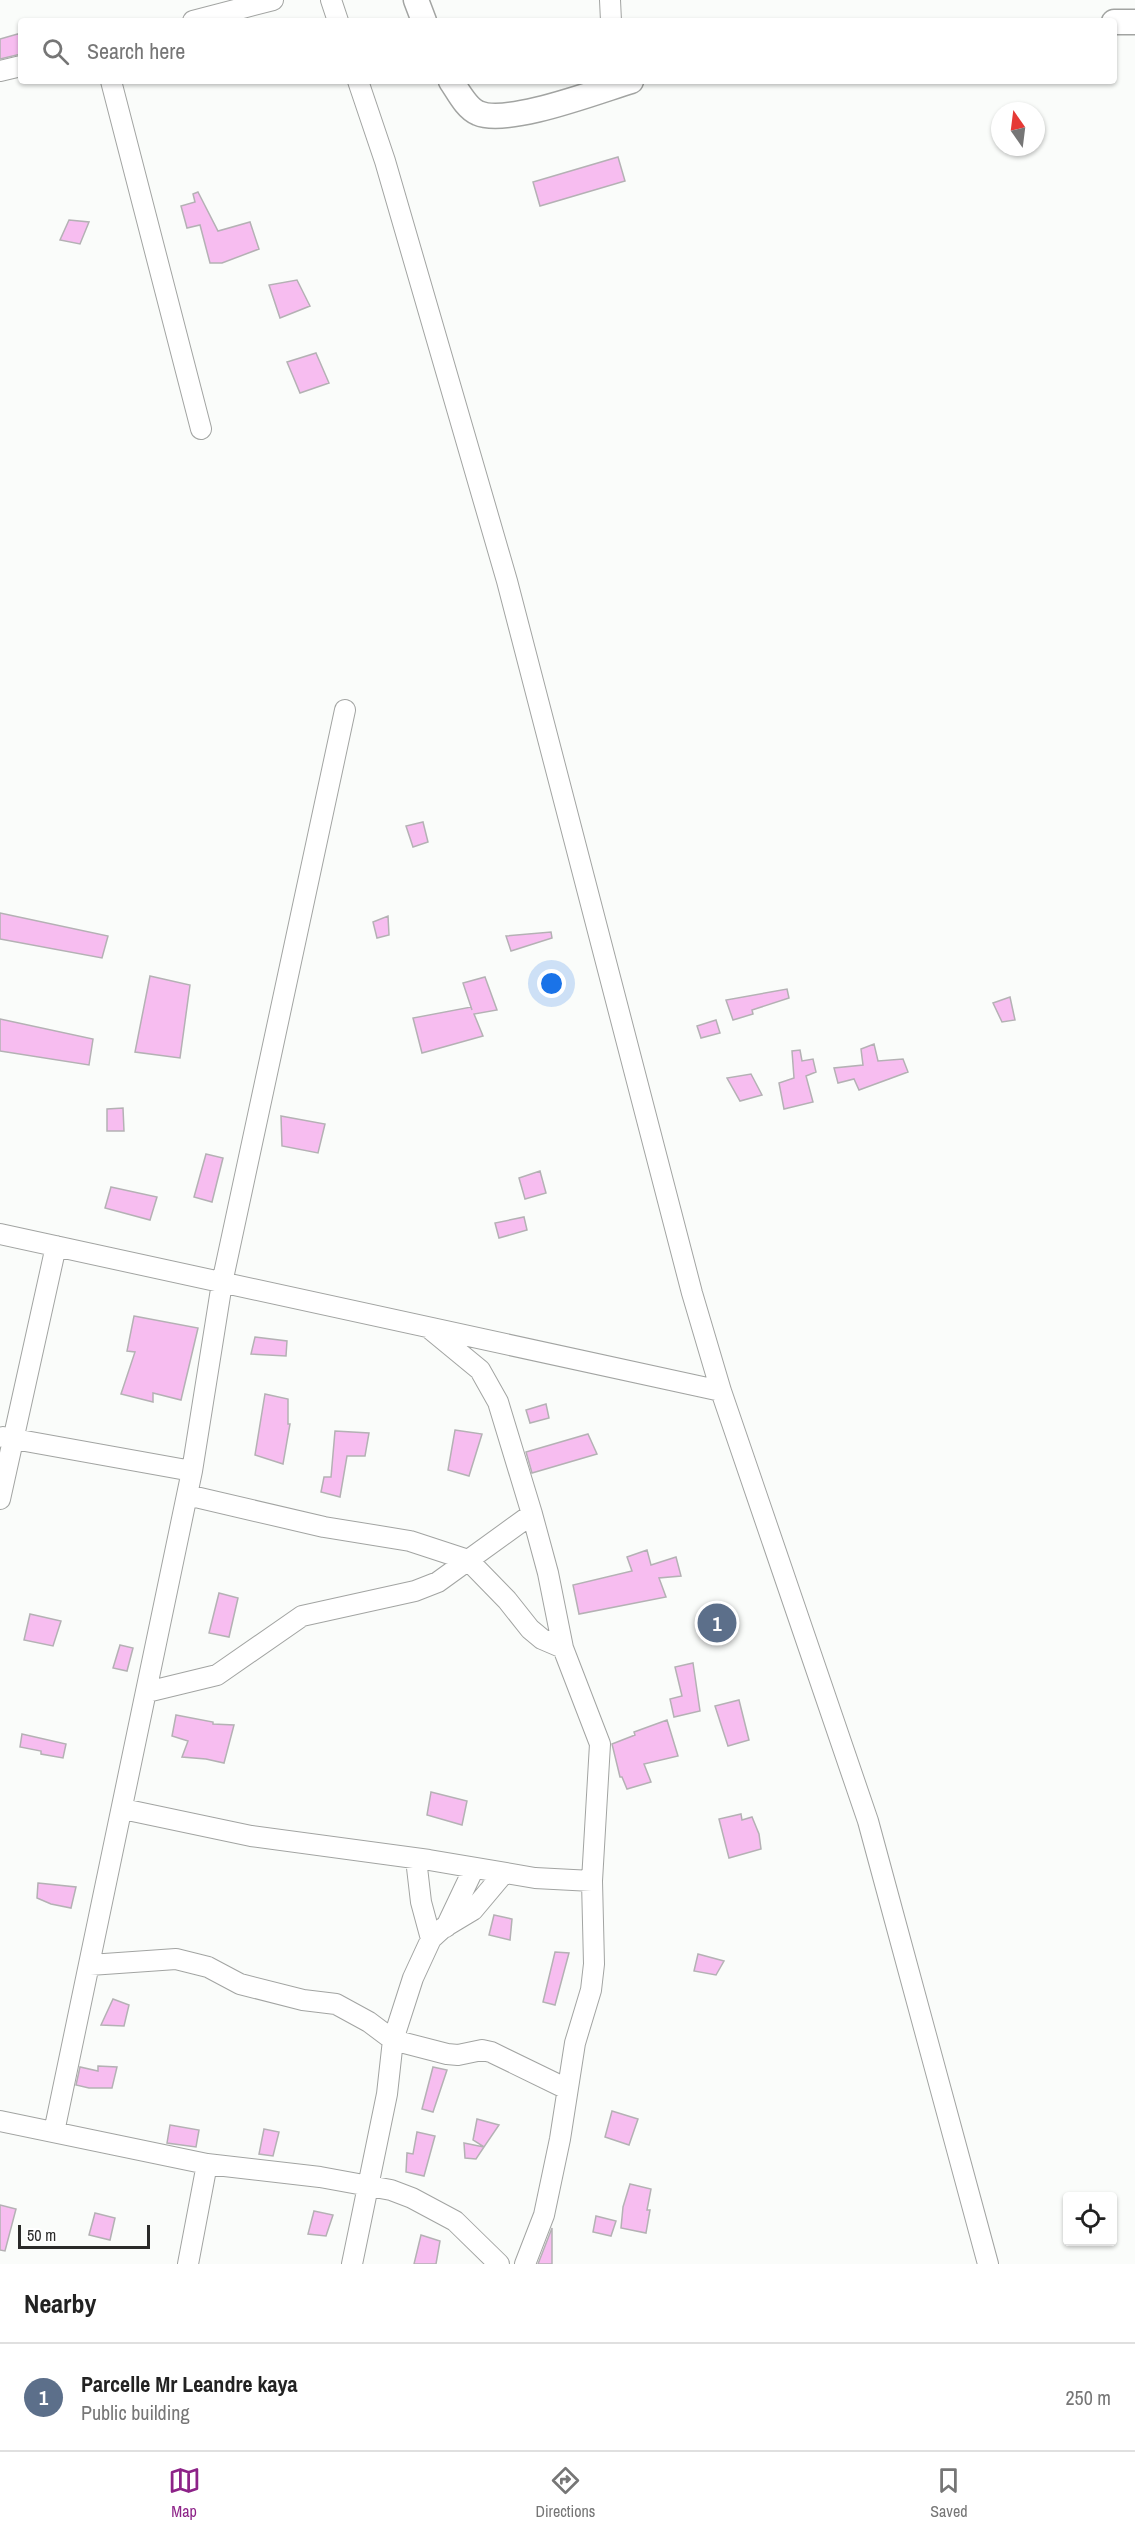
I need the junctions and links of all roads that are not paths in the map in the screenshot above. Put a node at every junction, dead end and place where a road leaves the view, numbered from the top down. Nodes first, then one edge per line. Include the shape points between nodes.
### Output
1 (273, 0) edge
2 (331, 0) edge
3 (408, 0) edge
4 (416, 0) edge
5 (610, 0) edge
6 (204, 18) edge
7 (337, 18) edge
8 (422, 18) edge
9 (423, 18) edge
10 (611, 18) edge
11 (1117, 22) edge
12 (1135, 22) edge
13 (18, 67) edge
14 (0, 71) edge
15 (112, 84) edge
16 (359, 84) edge
17 (453, 84) edge
18 (617, 84) edge
19 (201, 429) dead end
20 (345, 710) dead end
21 (0, 1233) edge
22 (56, 1246) junction
23 (222, 1283) junction
24 (429, 1328) junction
25 (722, 1391) junction
26 (7, 1438) edge
27 (192, 1471) junction
28 (187, 1494) junction
29 (0, 1499) edge
30 (532, 1514) junction
31 (468, 1560) junction
32 (563, 1648) junction
33 (147, 1692) junction
34 (123, 1809) junction
35 (416, 1859) junction
36 (474, 1868) junction
37 (504, 1873) junction
38 (592, 1881) junction
39 (439, 1933) junction
40 (90, 1965) junction
41 (393, 2040) junction
42 (567, 2089) junction
43 (0, 2121) edge
44 (54, 2132) junction
45 (207, 2164) junction
46 (367, 2185) junction
47 (188, 2264) edge
48 (352, 2264) edge
49 (499, 2264) edge
50 (525, 2264) edge
51 (988, 2264) edge

1 - 6 street
2 - 7 street
3 - 8 street
4 - 9 street
5 - 10 street
11 - 12 street
13 - 14 street
15 - 19 street
16 - 25 street via 507,581 692,1293
17 - 18 street via 475,112 490,117 533,110
20 - 23 street
21 - 22 street
22 - 23 street
22 - 26 street
23 - 24 street
23 - 27 street
24 - 25 street
24 - 30 street via 480,1370 498,1402
25 - 51 street via 868,1821
26 - 27 street
26 - 29 street
27 - 28 street
28 - 31 street via 324,1527 410,1541
28 - 33 street
30 - 31 street
30 - 32 street
31 - 32 street via 530,1629
31 - 33 street via 438,1582 415,1591 302,1616 217,1675
32 - 38 street via 600,1744
33 - 34 street
34 - 35 street via 251,1836
34 - 40 street
35 - 36 street
35 - 39 street via 422,1902
36 - 37 street
36 - 39 street
37 - 38 street
37 - 39 street via 473,1910
38 - 42 street via 591,1990 575,2043
39 - 41 street via 413,1978
40 - 41 street via 176,1959 208,1966 240,1984 336,2004
40 - 44 street
41 - 42 street via 447,2054 491,2052
41 - 46 street via 387,2094
42 - 50 street via 544,2215
43 - 44 street
44 - 45 street
45 - 46 street
45 - 47 street
46 - 48 street
46 - 49 street via 412,2198 455,2221

